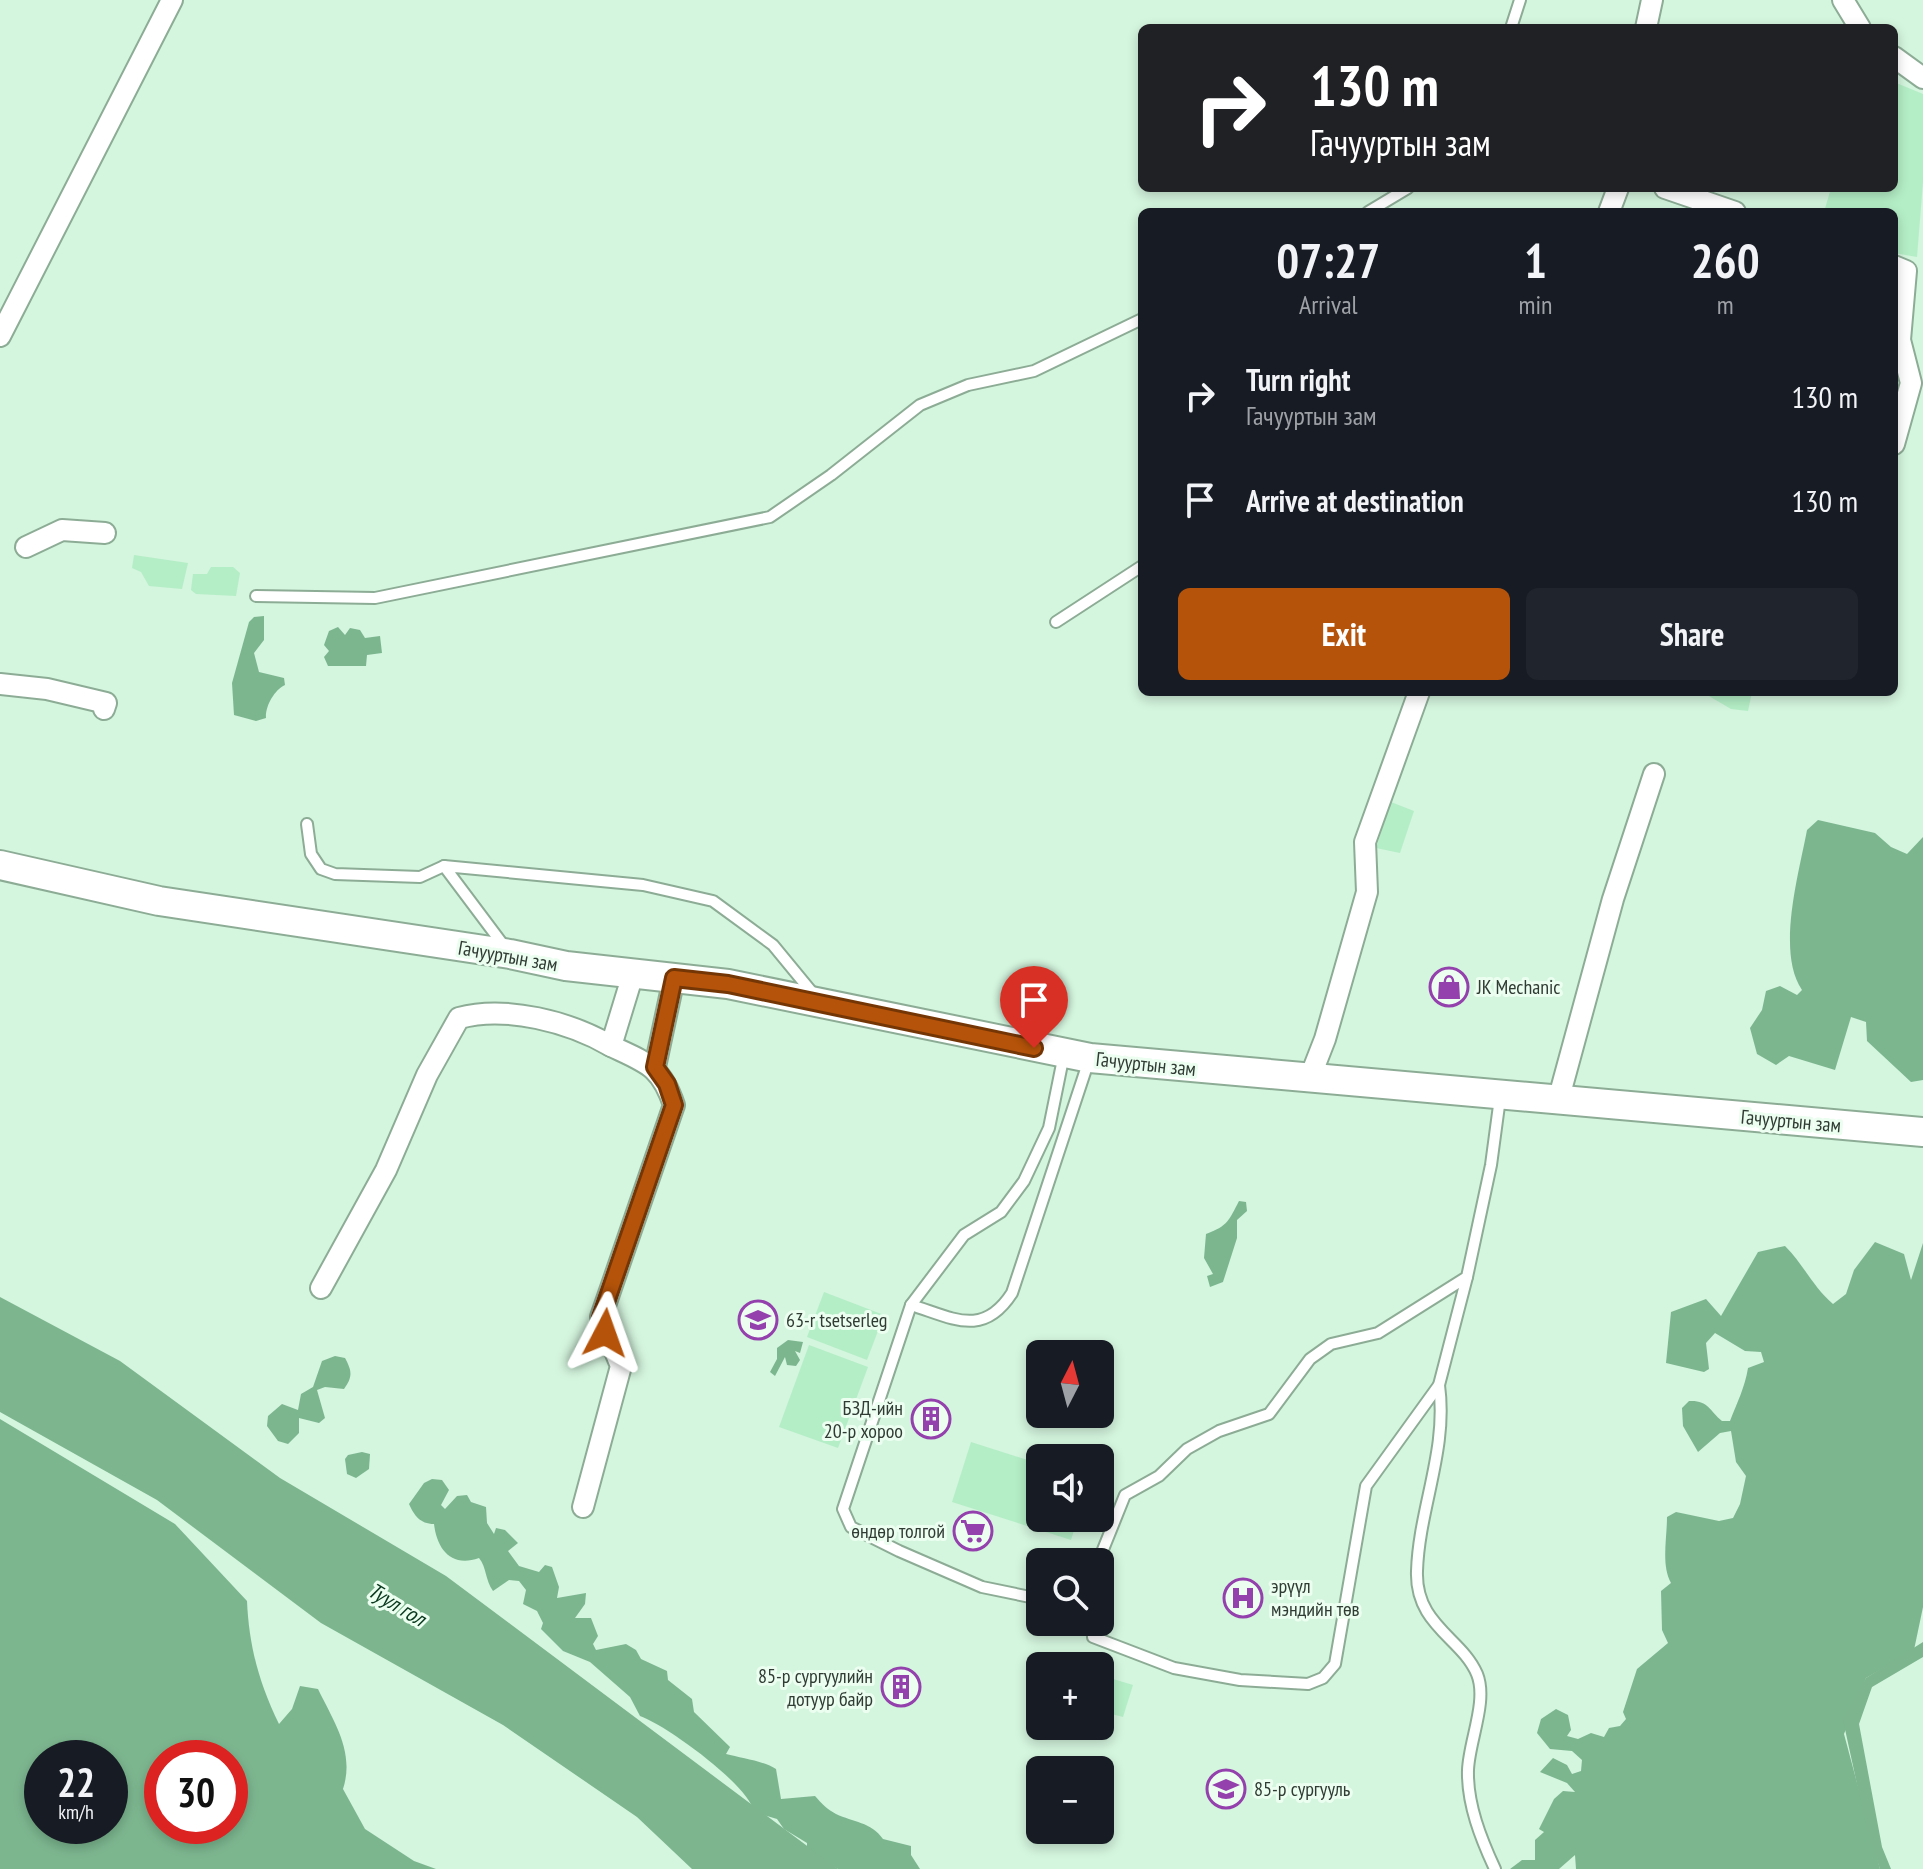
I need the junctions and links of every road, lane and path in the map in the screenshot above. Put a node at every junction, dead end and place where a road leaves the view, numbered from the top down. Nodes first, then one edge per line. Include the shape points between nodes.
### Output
1 (172, 0) edge
2 (1520, 0) edge
3 (1652, 0) edge
4 (1843, 0) edge
5 (1512, 24) edge
6 (1647, 24) edge
7 (1858, 24) edge
8 (1898, 60) edge
9 (1923, 78) edge
10 (1401, 192) edge
11 (1677, 192) edge
12 (1375, 208) edge
13 (1723, 208) edge
14 (1908, 270) edge
15 (1138, 321) edge
16 (0, 336) edge
17 (1898, 430) edge
18 (105, 533) dead end
19 (26, 547) dead end
20 (1138, 569) edge
21 (256, 596) dead end
22 (1056, 622) dead end
23 (0, 684) edge
24 (1418, 696) edge
25 (104, 709) dead end
26 (1654, 774) dead end
27 (307, 824) dead end
28 (0, 865) edge
29 (444, 866) junction
30 (510, 954) junction
31 (633, 974) junction
32 (674, 978) junction
33 (822, 1004) junction
34 (611, 1046) junction
35 (1077, 1056) junction
36 (655, 1067) junction
37 (1309, 1080) junction
38 (1500, 1096) junction
39 (1558, 1101) junction
40 (1923, 1132) edge
41 (1467, 1277) junction
42 (321, 1288) dead end
43 (911, 1305) junction
44 (1439, 1385) junction
45 (583, 1507) dead end
46 (1104, 1548) edge
47 (1026, 1596) edge
48 (1093, 1636) edge
49 (1495, 1869) edge

1 - 16 street
2 - 5 lane
3 - 6 street
4 - 7 street
8 - 9 street
10 - 12 lane
11 - 13 street
14 - 17 street via 1900,340 1911,383
15 - 21 lane via 1034,371 968,385 920,405 770,517 375,598
18 - 19 street via 62,530
20 - 22 lane
23 - 25 street via 106,703
24 - 37 street via 1365,842 1367,892
26 - 39 street via 1613,899
27 - 29 lane via 311,854 321,869 335,874 420,877
28 - 30 main road, Гачууртын зам via 159,901
29 - 30 lane
29 - 33 lane via 643,885 713,901 773,945
30 - 31 main road, Гачууртын зам
31 - 32 main road, Гачууртын зам
31 - 34 street
32 - 33 main road, Гачууртын зам
32 - 36 street
33 - 35 main road, Гачууртын зам
34 - 36 street
34 - 42 street via 585,1031 527,1018 459,1018 427,1075 386,1170
35 - 37 main road, Гачууртын зам
35 - 43 lane via 1024,1181 1001,1212 964,1235
35 - 43 lane via 1012,1293 999,1313 971,1323
36 - 45 street via 674,1105 601,1317 621,1366
37 - 38 main road, Гачууртын зам
38 - 39 main road, Гачууртын зам
38 - 41 lane
39 - 40 main road, Гачууртын зам
41 - 44 lane
41 - 46 lane via 1378,1333 1331,1344 1310,1359 1269,1414 1219,1431 1125,1495
43 - 47 lane via 843,1509 851,1527 899,1551 982,1587
44 - 48 lane via 1366,1486 1335,1664 1323,1678 1308,1684 1240,1680 1174,1668
44 - 49 lane via 1437,1472 1416,1574 1426,1612 1477,1674 1479,1703 1468,1772 1472,1808

